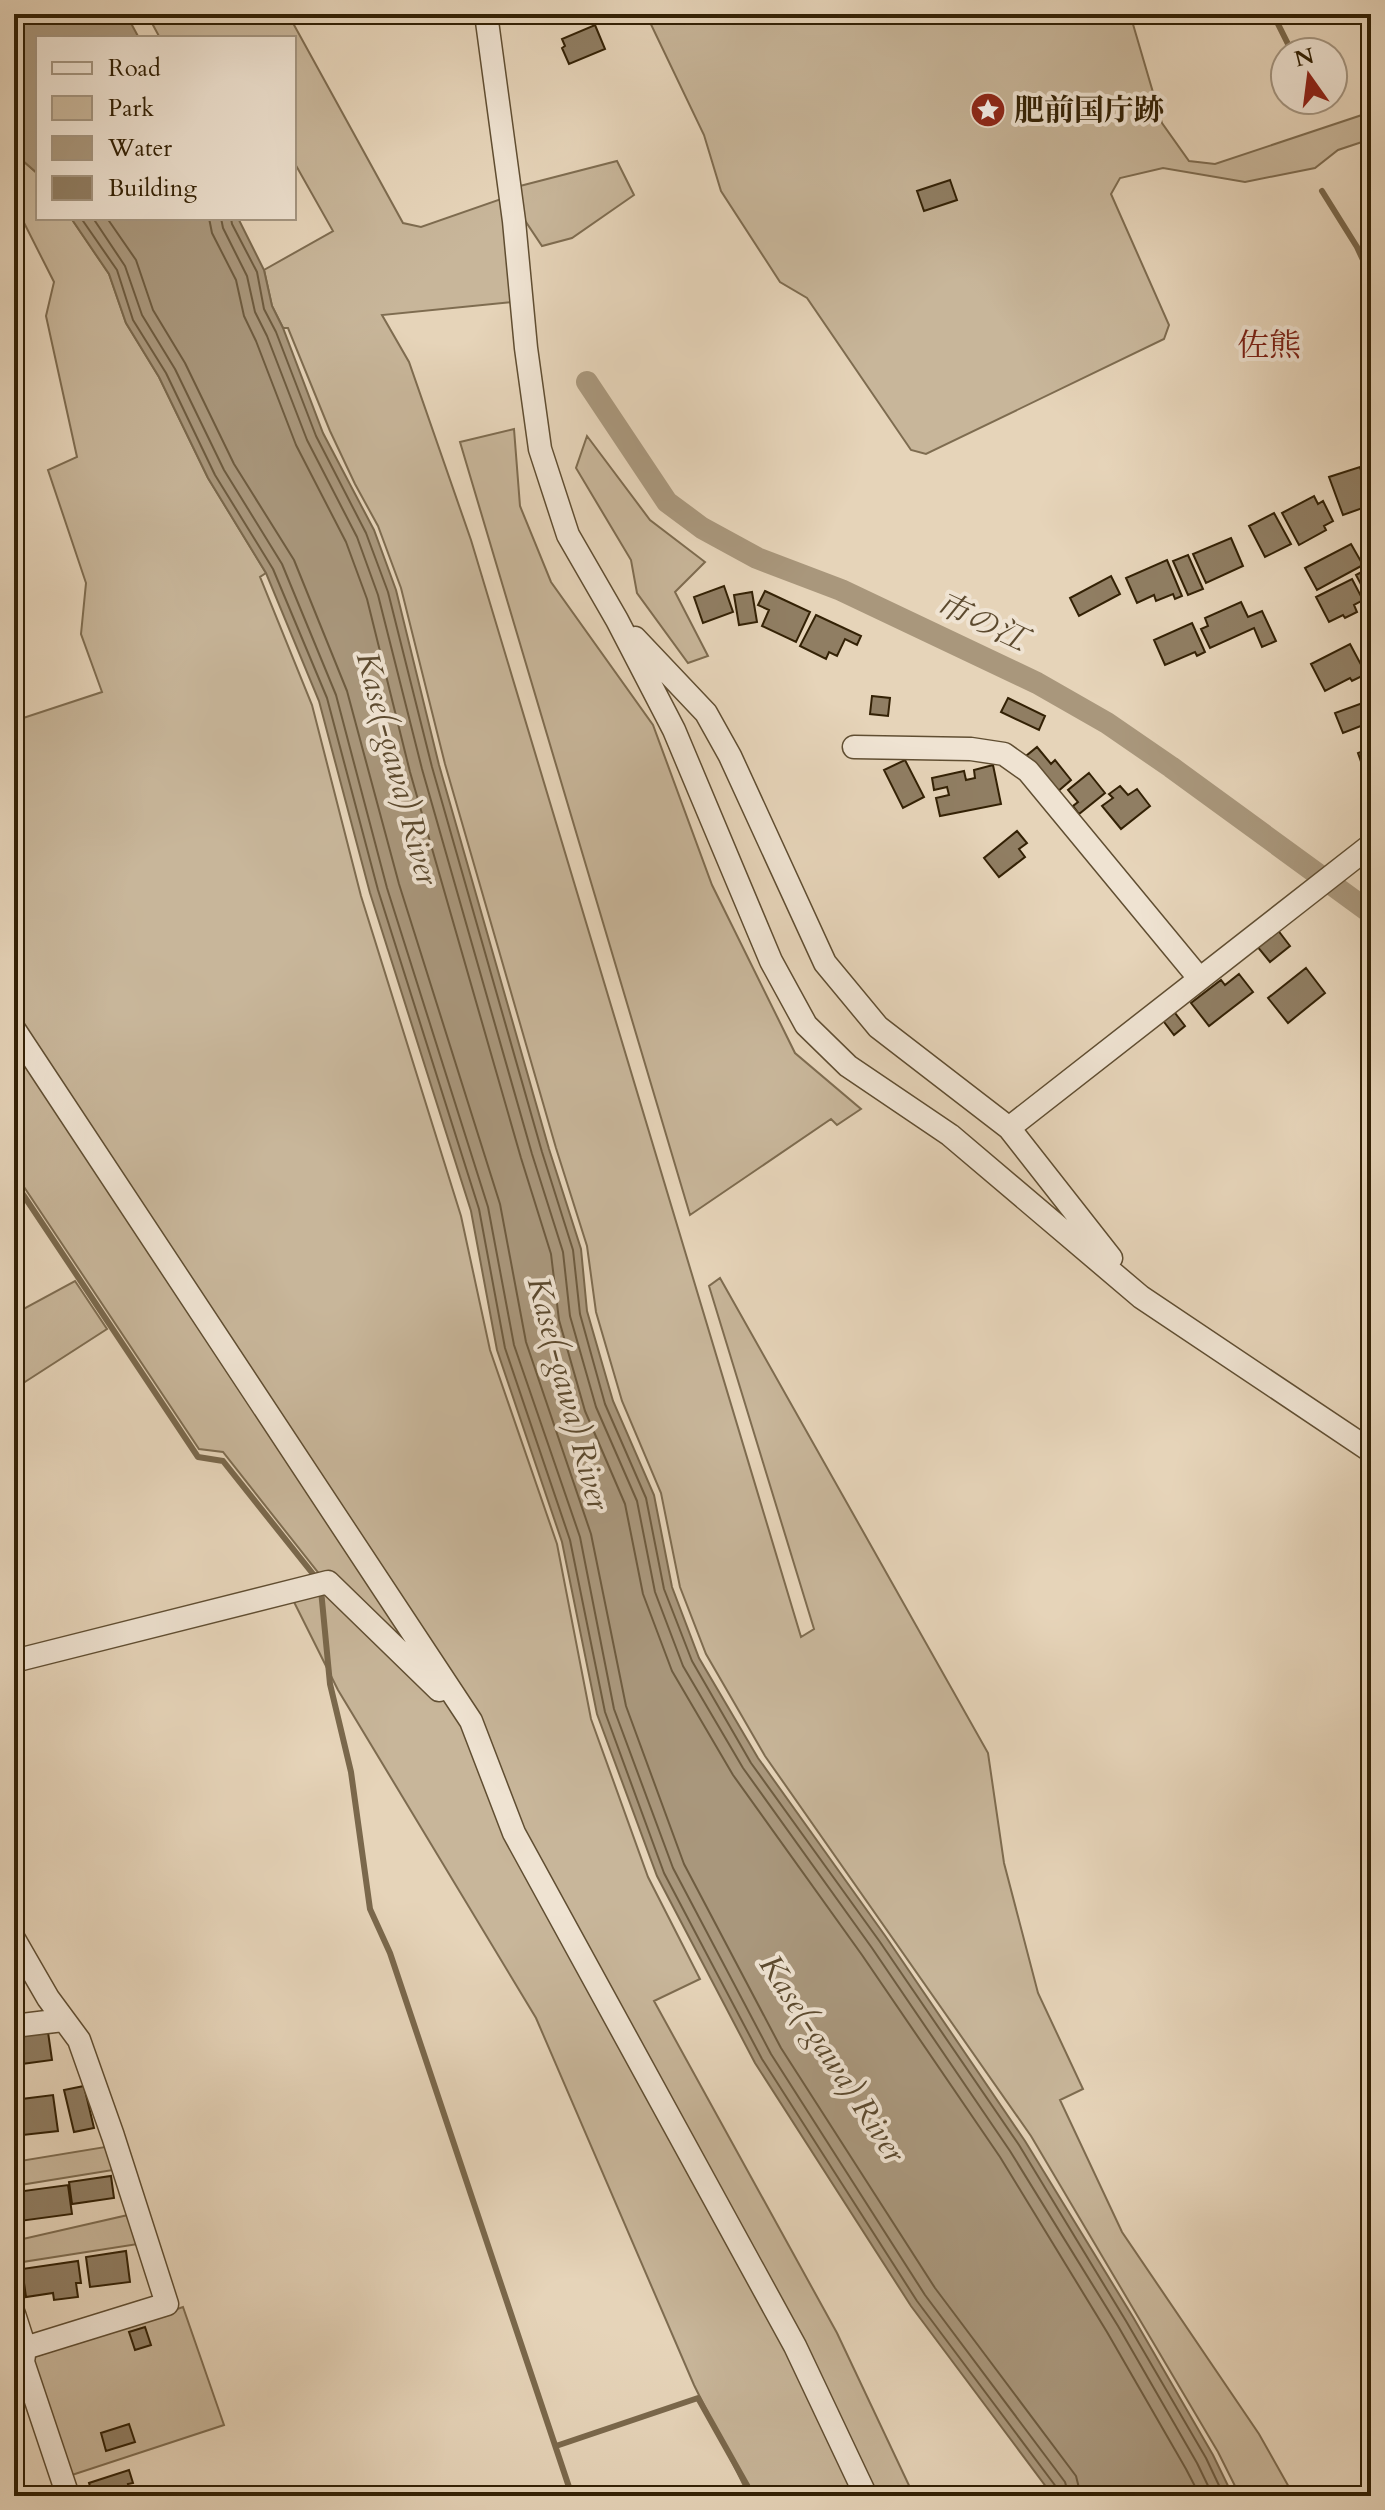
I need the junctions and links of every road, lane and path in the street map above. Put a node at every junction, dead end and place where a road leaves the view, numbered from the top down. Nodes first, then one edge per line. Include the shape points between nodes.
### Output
1 (486, 14) edge
2 (617, 620) junction
3 (854, 747) dead end
4 (1371, 845) edge
5 (1199, 978) junction
6 (14, 1029) edge
7 (1009, 1128) junction
8 (1141, 1297) junction
9 (1371, 1451) edge
10 (14, 1661) edge
11 (471, 1721) junction
12 (14, 1939) edge
13 (63, 2020) junction
14 (14, 2026) edge
15 (14, 2314) edge
16 (25, 2348) junction
17 (855, 2473) junction
18 (68, 2496) edge
19 (859, 2496) edge
20 (866, 2496) edge

1 - 2 street via 540,449 568,535
2 - 7 street via 706,713 825,963 878,1027
2 - 8 street via 674,730 771,961 806,1025 848,1066 950,1135
3 - 5 street via 1004,754 1028,771
4 - 5 street
5 - 7 street
6 - 11 street
7 - 8 street
8 - 9 street
10 - 11 street via 328,1582
11 - 17 street via 514,1833 795,2346
12 - 13 street
13 - 14 street
13 - 16 street via 79,2040 167,2304
15 - 16 street
16 - 18 street via 23,2362
17 - 19 street
17 - 20 street

